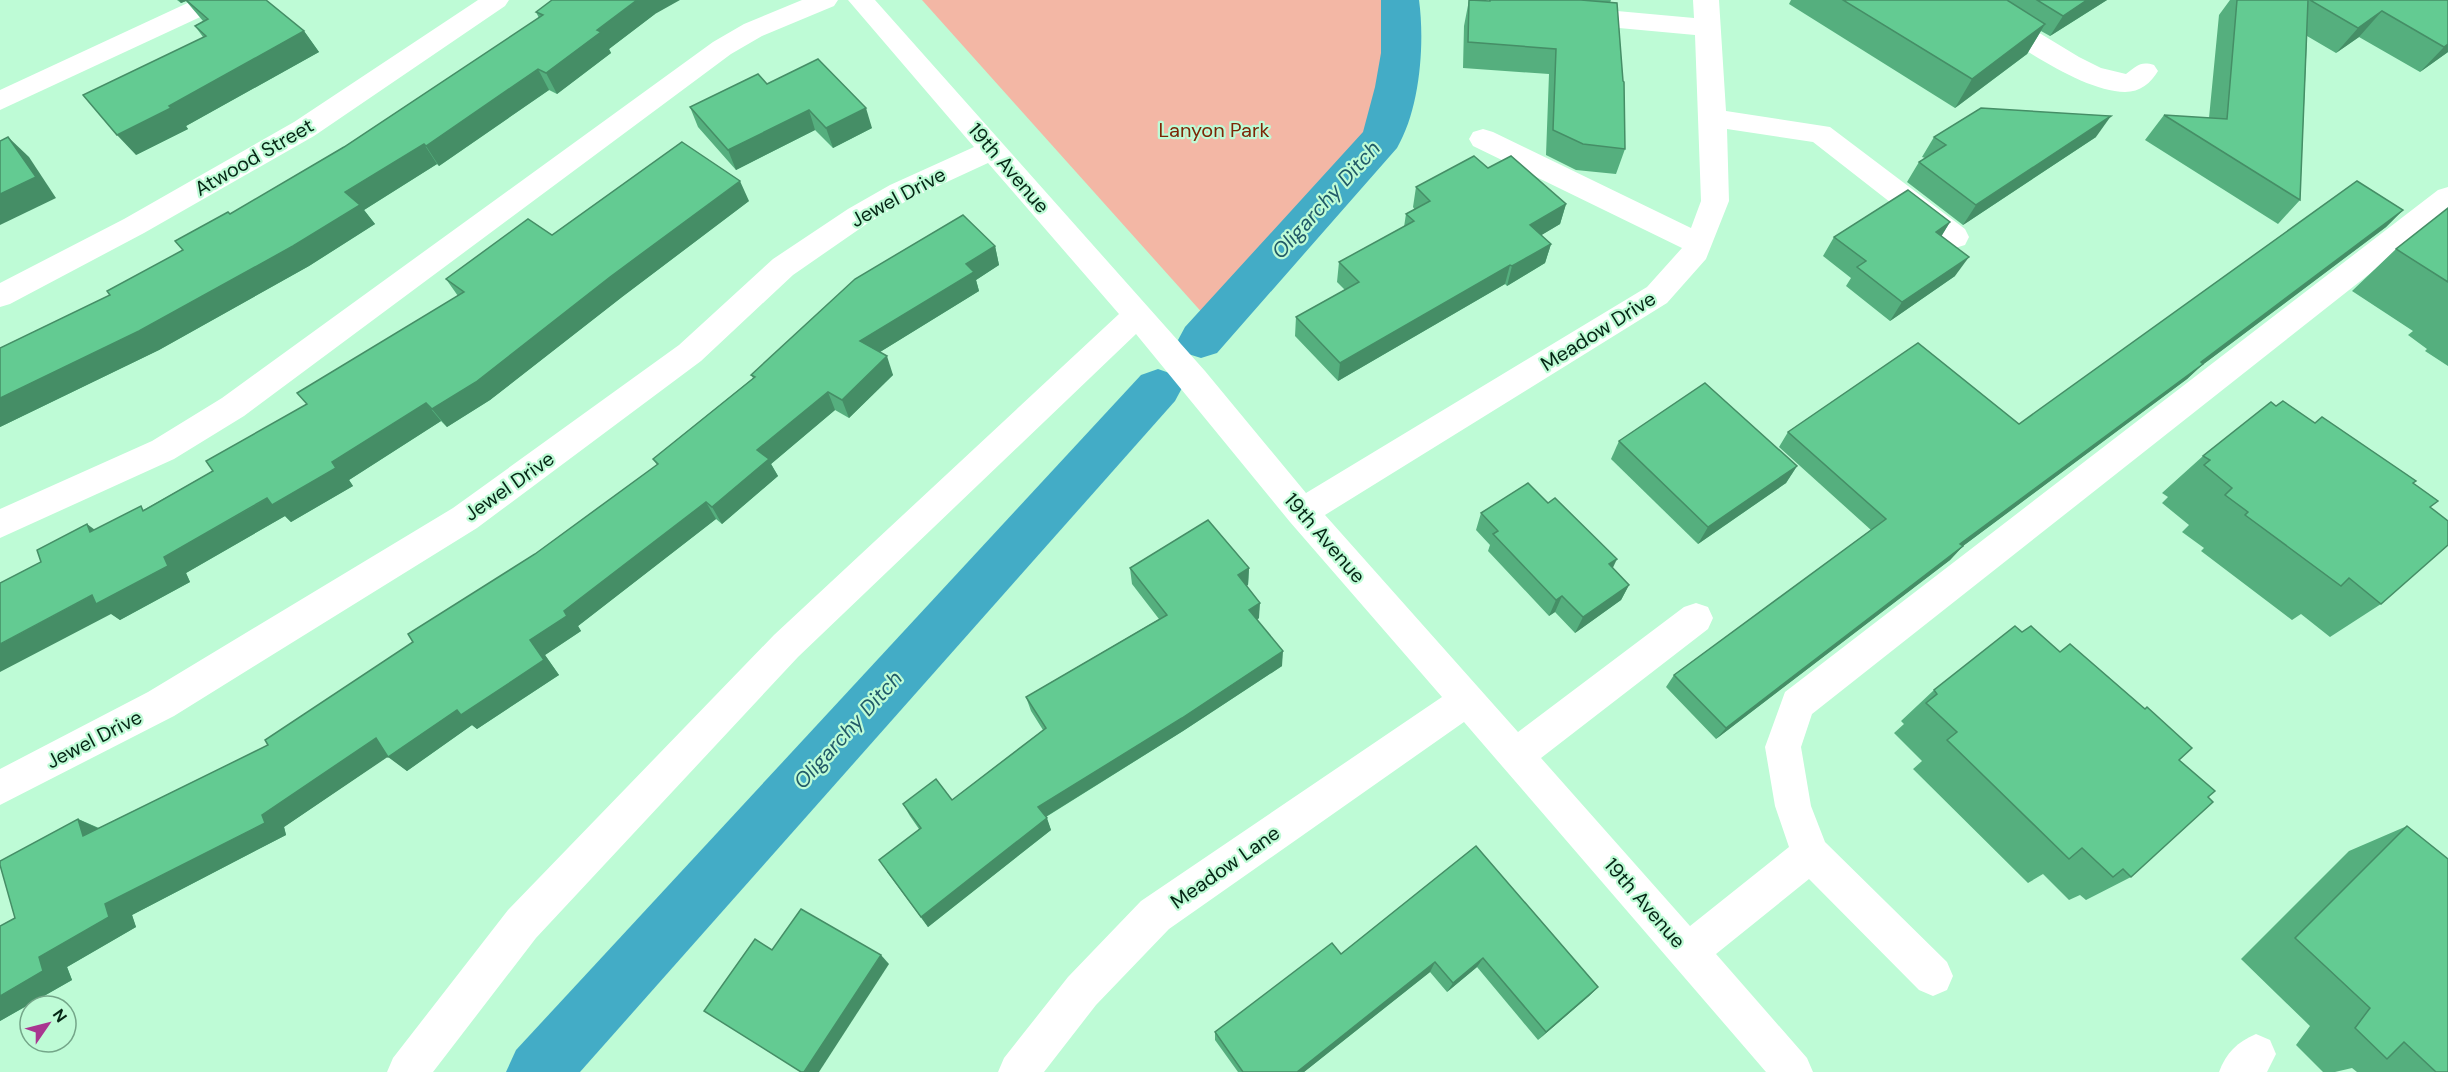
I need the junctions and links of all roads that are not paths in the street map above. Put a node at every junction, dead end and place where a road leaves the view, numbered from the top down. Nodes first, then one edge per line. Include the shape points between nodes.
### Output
1 (215, 0) edge
2 (496, 0) edge
3 (825, 0) edge
4 (861, 0) edge
5 (1509, 0) edge
6 (1967, 0) edge
7 (1707, 14) edge
8 (2145, 71) dead end
9 (0, 101) edge
10 (1713, 118) junction
11 (1483, 140) dead end
12 (993, 150) junction
13 (2448, 197) edge
14 (1956, 237) dead end
15 (1699, 243) junction
16 (0, 296) edge
17 (1137, 315) junction
18 (1302, 512) junction
19 (0, 524) edge
20 (1696, 618) dead end
21 (1466, 700) junction
22 (1515, 756) junction
23 (0, 788) edge
24 (1810, 854) junction
25 (1688, 952) junction
26 (1933, 976) dead end
27 (407, 1072) edge
28 (1018, 1072) edge
29 (1793, 1072) edge

1 - 9 street
2 - 16 street, Atwood Street via 304,129 134,226
3 - 19 street via 753,30 722,48 233,407 163,450
4 - 12 street, 19th Avenue
5 - 7 street via 1522,11
6 - 8 street via 2103,80 2126,83 2137,80
7 - 10 street, Meadow Drive
10 - 14 street via 1820,134
10 - 15 street, Meadow Drive via 1715,201
11 - 15 street
12 - 17 street, 19th Avenue
12 - 23 street, Jewel Drive via 900,192 783,267 681,360 465,518 161,704
13 - 24 street via 1798,704 1783,747 1793,806
15 - 18 street, Meadow Drive via 1657,295
17 - 18 street, 19th Avenue
17 - 27 street via 786,646 522,924
18 - 21 street, 19th Avenue
20 - 22 street
21 - 22 street, 19th Avenue
21 - 28 street, Meadow Lane via 1155,915 1082,991
22 - 25 street, 19th Avenue
24 - 25 street
24 - 26 street
25 - 29 street, 19th Avenue

